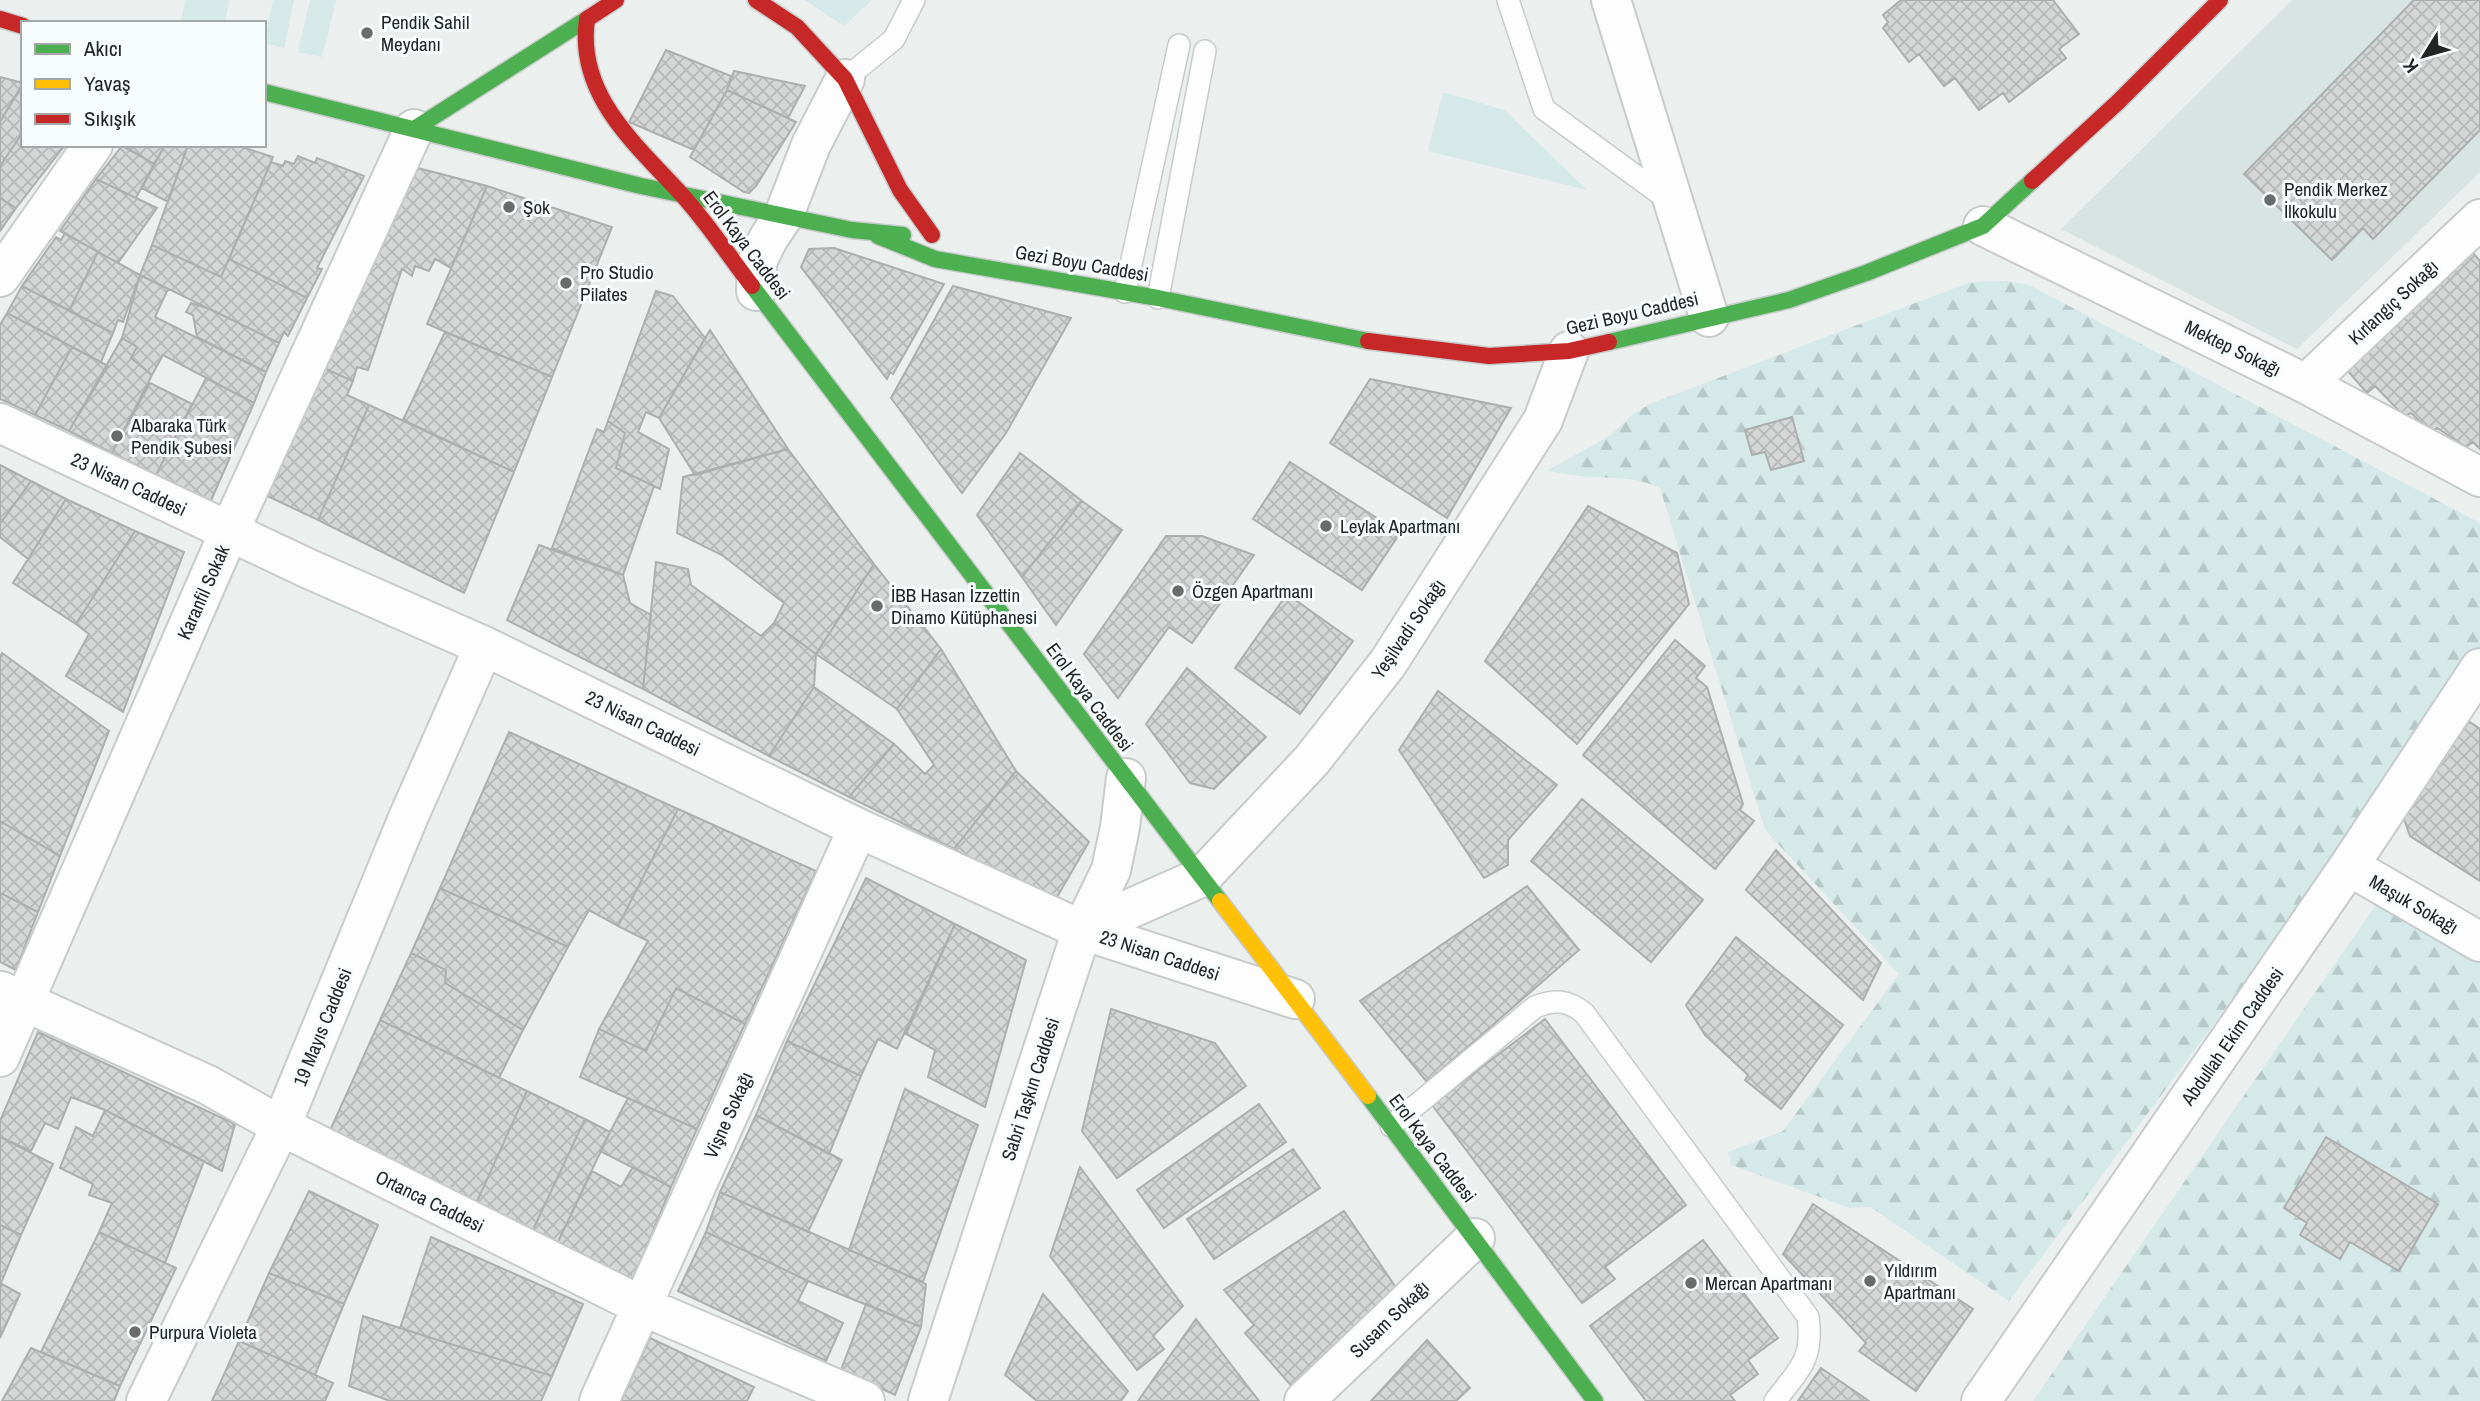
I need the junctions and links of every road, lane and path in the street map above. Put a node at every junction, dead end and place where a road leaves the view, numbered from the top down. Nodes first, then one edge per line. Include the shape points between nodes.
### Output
1 (616, 0) edge
2 (756, 0) edge
3 (914, 0) edge
4 (1508, 0) edge
5 (1611, 0) edge
6 (2220, 0) edge
7 (0, 19) edge
8 (587, 19) junction
9 (21, 25) edge
10 (1179, 45) dead end
11 (1205, 51) dead end
12 (845, 79) junction
13 (266, 92) edge
14 (414, 129) junction
15 (92, 147) edge
16 (684, 197) junction
17 (1674, 204) junction
18 (784, 215) junction
19 (2480, 219) edge
20 (1983, 226) junction
21 (932, 235) junction
22 (878, 236) junction
23 (951, 238) dead end
24 (0, 277) edge
25 (1144, 281) junction
26 (756, 291) junction
27 (1709, 317) junction
28 (1504, 339) dead end
29 (1559, 351) junction
30 (2306, 384) junction
31 (0, 423) edge
32 (2480, 477) edge
33 (229, 532) junction
34 (484, 646) junction
35 (2480, 668) edge
36 (1126, 778) junction
37 (858, 828) junction
38 (2349, 866) junction
39 (1202, 877) junction
40 (1082, 930) junction
41 (2480, 942) edge
42 (12, 995) edge
43 (1295, 999) junction
44 (0, 1057) edge
45 (281, 1126) junction
46 (1391, 1126) junction
47 (1475, 1238) junction
48 (642, 1306) junction
49 (146, 1401) edge
50 (599, 1401) edge
51 (865, 1401) edge
52 (928, 1401) edge
53 (1304, 1401) edge
54 (1595, 1401) edge
55 (1775, 1401) edge
56 (1981, 1401) edge

1 - 8 main road
2 - 12 main road via 797,27
3 - 12 lane via 894,39
4 - 17 lane via 1544,109
5 - 17 street
6 - 20 main road, Gezi Boyu Caddesi
7 - 9 main road
8 - 14 main road
8 - 16 main road via 589,65 605,104 641,155
10 - 25 lane
11 - 25 lane
12 - 18 street via 811,145
12 - 21 main road via 900,190
13 - 14 main road, Erol Kaya Caddesi
14 - 16 main road, Erol Kaya Caddesi
14 - 33 street, Karanfil Sokak
15 - 24 street
16 - 18 main road
16 - 26 main road, Erol Kaya Caddesi
17 - 27 street
18 - 22 main road
18 - 26 street via 757,262
19 - 30 street, Kırlangıç Sokağı
20 - 27 main road, Gezi Boyu Caddesi via 1789,300
20 - 30 street, Mektep Sokağı
21 - 22 main road
21 - 23 main road
22 - 25 main road, Gezi Boyu Caddesi via 935,259
25 - 29 main road, Gezi Boyu Caddesi via 1363,340 1489,356
26 - 36 main road, Erol Kaya Caddesi
27 - 29 main road, Gezi Boyu Caddesi
28 - 29 main road
29 - 39 street, Yeşilvadi Sokağı via 1542,420 1388,663 1312,760
30 - 32 street, Mektep Sokağı
31 - 33 street, 23 Nisan Caddesi
33 - 34 street, 23 Nisan Caddesi
33 - 42 street, Karanfil Sokak
34 - 37 street, 23 Nisan Caddesi
34 - 45 street, 19 Mayıs Caddesi
35 - 38 street, Abdullah Ekim Caddesi
36 - 39 main road, Erol Kaya Caddesi
36 - 40 street, Sabri Taşkın Caddesi via 1111,870
37 - 40 street, 23 Nisan Caddesi
37 - 48 street, Vişne Sokağı
38 - 41 street, Maşuk Sokağı
38 - 56 street, Abdullah Ekim Caddesi
39 - 40 street
39 - 43 main road, Erol Kaya Caddesi
40 - 43 street, 23 Nisan Caddesi
40 - 52 street, Sabri Taşkın Caddesi
42 - 44 street, Karanfil Sokak
42 - 45 street, Ortanca Caddesi via 208,1085
43 - 46 main road, Erol Kaya Caddesi
45 - 48 street, Ortanca Caddesi
45 - 49 street, 19 Mayıs Caddesi
46 - 47 main road, Erol Kaya Caddesi
46 - 55 lane via 1535,1007 1556,1001 1576,1006 1808,1317 1811,1336 1805,1362
47 - 53 street, Susam Sokağı
47 - 54 main road, Erol Kaya Caddesi
48 - 50 street, Vişne Sokağı
48 - 51 street, Ortanca Caddesi

